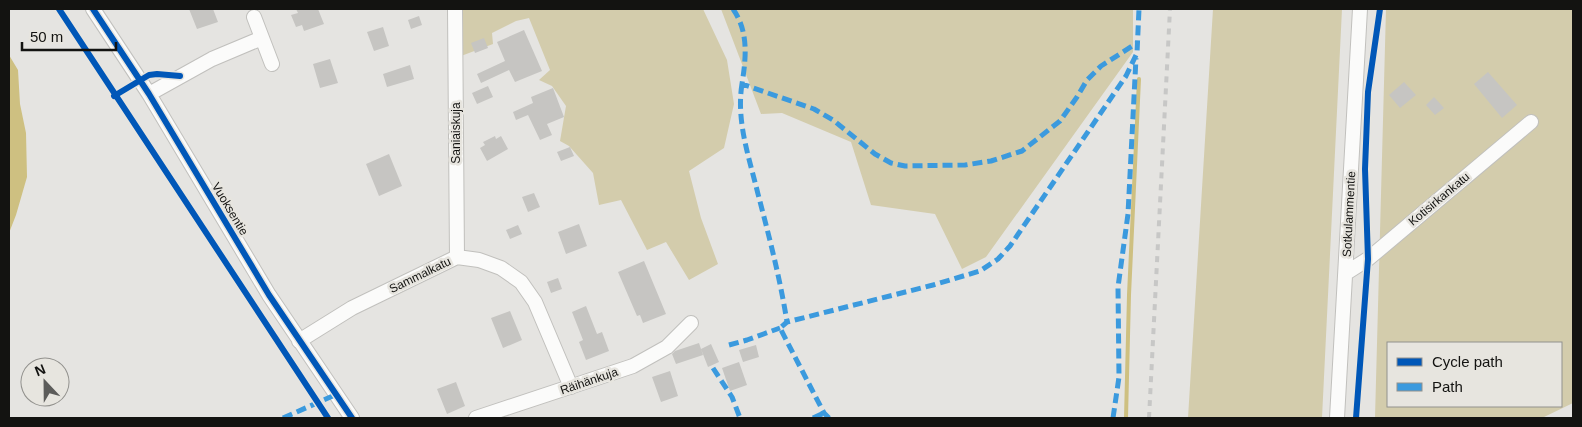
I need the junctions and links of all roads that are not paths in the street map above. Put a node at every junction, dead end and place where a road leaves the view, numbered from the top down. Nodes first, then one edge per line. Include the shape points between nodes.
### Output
1 (92, 9) edge
2 (455, 9) edge
3 (1360, 9) edge
4 (254, 17) dead end
5 (262, 38) junction
6 (272, 64) dead end
7 (149, 94) junction
8 (1531, 122) dead end
9 (456, 257) junction
10 (1346, 273) junction
11 (691, 323) dead end
12 (299, 341) junction
13 (571, 387) junction
14 (352, 418) edge
15 (476, 418) edge
16 (1337, 418) edge

1 - 7 street, Vuoksentie
2 - 9 street, Saniaiskuja
3 - 10 street, Sotkulammentie
4 - 5 street
5 - 6 street
5 - 7 street via 212,59
7 - 12 street, Vuoksentie
8 - 10 street, Kotisirkankatu via 1368,259
9 - 12 street, Sammalkatu via 352,308
9 - 13 street, Sammalkatu via 479,260 501,268 521,282 535,302
10 - 16 street, Sotkulammentie
11 - 13 street, Räihänkuja via 667,347 633,366
12 - 14 street, Vuoksentie
13 - 15 street, Räihänkuja

